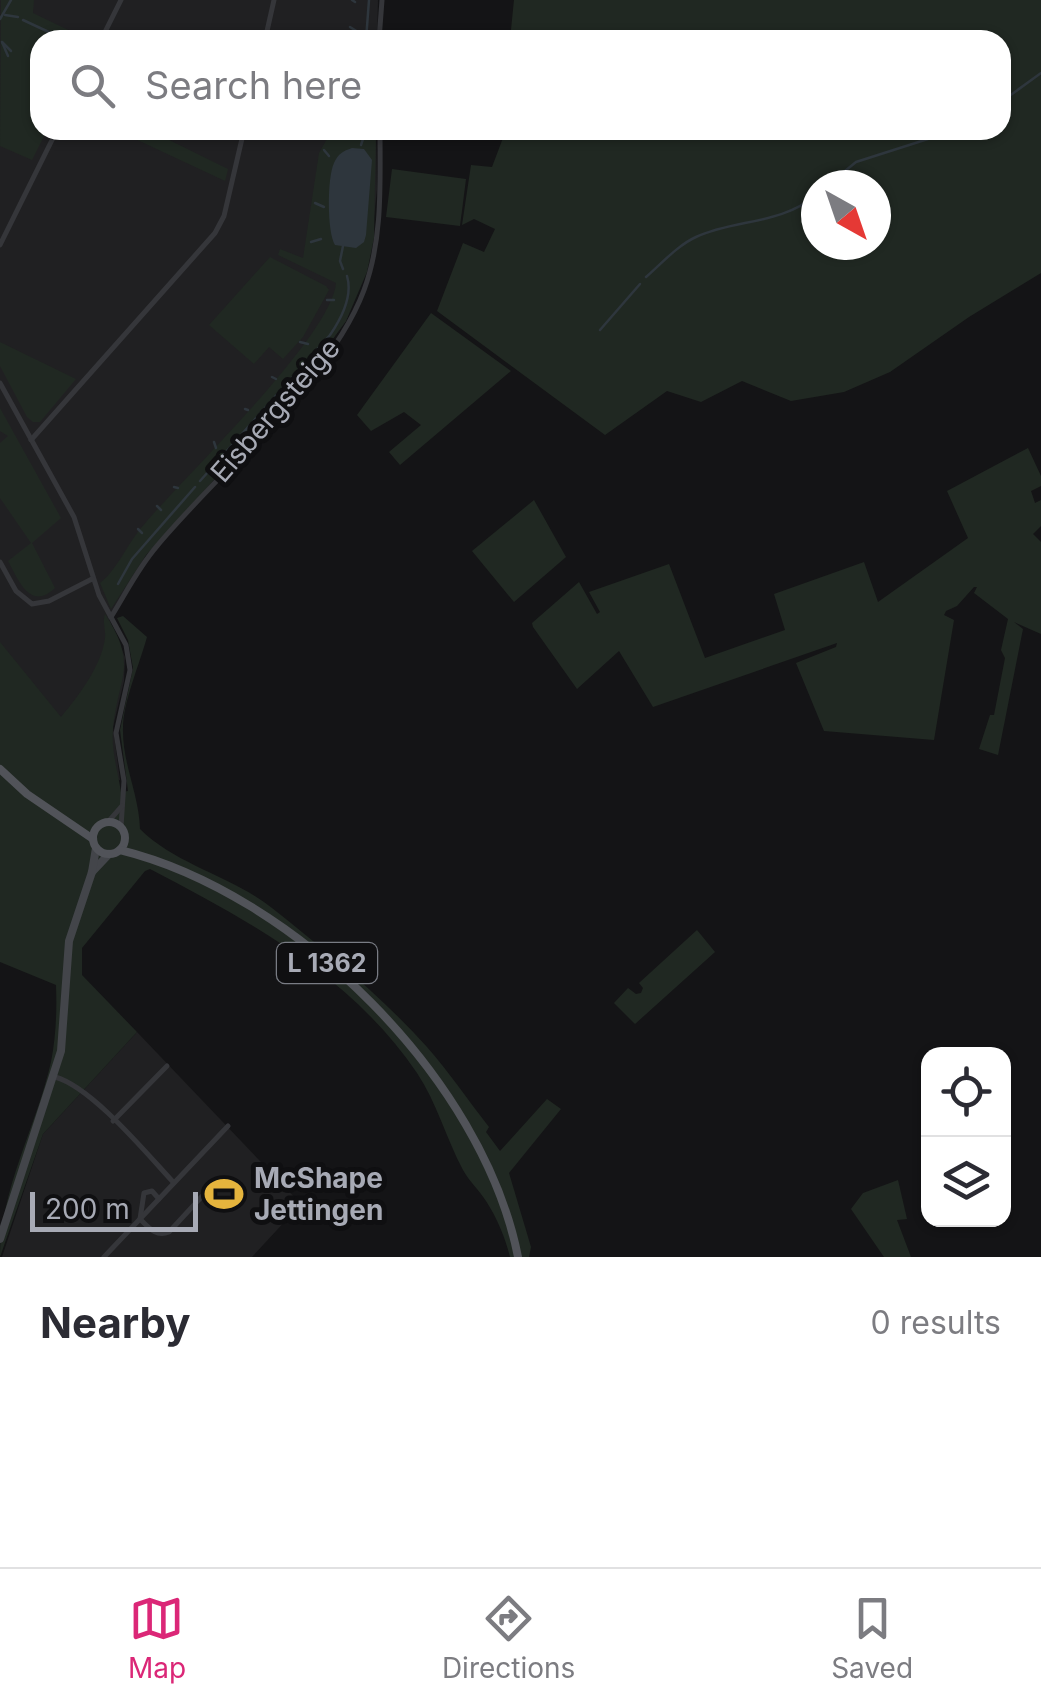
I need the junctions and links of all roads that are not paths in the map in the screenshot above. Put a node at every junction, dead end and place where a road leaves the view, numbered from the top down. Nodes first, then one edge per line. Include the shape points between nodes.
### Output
1 (121, 0) edge
2 (274, 0) edge
3 (382, 0) edge
4 (106, 30) edge
5 (267, 30) edge
6 (380, 30) edge
7 (51, 140) edge
8 (242, 140) edge
9 (380, 140) edge
10 (0, 245) edge
11 (0, 383) edge
12 (32, 440) junction
13 (0, 562) edge
14 (92, 580) junction
15 (111, 617) junction
16 (4, 773) edge
17 (124, 804) junction
18 (108, 822) junction
19 (73, 823) junction
20 (97, 826) junction
21 (121, 826) junction
22 (125, 838) junction
23 (94, 843) junction
24 (120, 850) junction
25 (109, 854) junction
26 (146, 856) junction
27 (92, 872) junction
28 (167, 1066) dead end
29 (55, 1077) junction
30 (113, 1121) junction
31 (228, 1126) dead end
32 (218, 1180) dead end
33 (174, 1184) junction
34 (159, 1200) junction
35 (140, 1219) junction
36 (0, 1239) edge
37 (104, 1257) edge
38 (518, 1257) edge

1 - 4 street
2 - 5 street
3 - 6 street
7 - 10 street
8 - 12 street via 215,233
9 - 15 street, Eisbergsteige via 377,241 346,326 316,369 157,545
11 - 12 street
12 - 14 street via 74,517
13 - 14 street via 32,604
14 - 15 street
15 - 17 street via 130,670 116,733
16 - 19 main road
17 - 18 street
17 - 21 street
18 - 20 main road
18 - 21 main road
19 - 20 main road
19 - 23 main road
20 - 23 main road
21 - 22 main road
22 - 24 main road
22 - 26 main road, L 1362
23 - 25 main road
23 - 27 street
24 - 25 main road
24 - 26 main road, L 1362
25 - 27 street
26 - 38 main road, L 1362 via 274,923 342,975 406,1039 489,1167
27 - 29 street via 69,941
28 - 30 street
29 - 30 street via 77,1087
29 - 36 street
30 - 33 street
31 - 33 street
32 - 35 street via 169,1232 153,1232
33 - 34 street
34 - 35 street
34 - 35 street via 152,1191 144,1193
35 - 37 street

